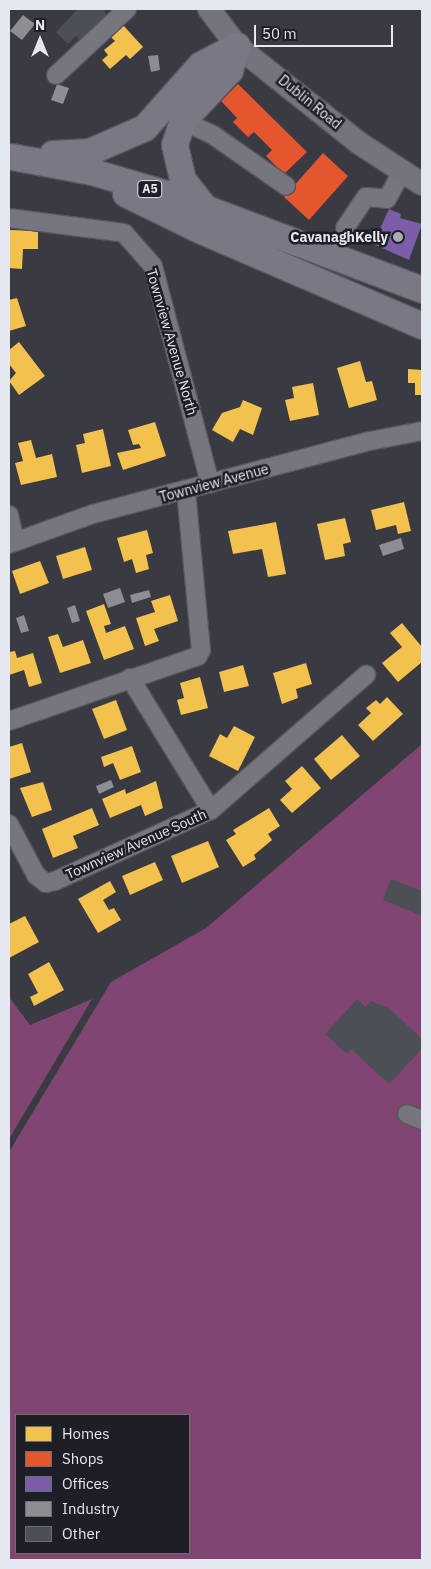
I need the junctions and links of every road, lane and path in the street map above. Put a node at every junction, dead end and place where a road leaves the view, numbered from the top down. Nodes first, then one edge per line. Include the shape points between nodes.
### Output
1 (127, 9) edge
2 (208, 9) edge
3 (236, 46) junction
4 (56, 75) dead end
5 (182, 121) junction
6 (10, 156) edge
7 (92, 172) junction
8 (402, 172) junction
9 (422, 184) edge
10 (286, 186) dead end
11 (208, 210) junction
12 (9, 218) edge
13 (345, 228) dead end
14 (422, 290) edge
15 (422, 326) edge
16 (422, 431) edge
17 (210, 484) junction
18 (186, 491) junction
19 (9, 515) edge
20 (12, 542) edge
21 (366, 675) dead end
22 (130, 678) junction
23 (9, 721) edge
24 (211, 810) junction
25 (9, 824) edge

1 - 4 street
2 - 3 main road, Dublin Road
3 - 5 highway via 230,71
3 - 6 highway via 201,65 145,128 90,152
3 - 8 main road, Dublin Road via 359,143
5 - 10 street via 213,135
5 - 11 highway via 175,145 183,180
6 - 7 highway, A5
7 - 11 highway, A5
7 - 15 highway via 140,202
8 - 9 main road, Dublin Road
8 - 13 street via 387,199 366,197
11 - 14 highway, A5
12 - 17 street, Townview Avenue North via 124,233 153,266
16 - 17 street, Townview Avenue via 370,441
17 - 18 street, Townview Avenue
18 - 20 street, Townview Avenue via 92,514
18 - 22 street via 202,650 189,660
19 - 20 street
21 - 24 street, Townview Avenue South
22 - 23 street
22 - 24 street
24 - 25 street, Townview Avenue South via 46,882 36,875

